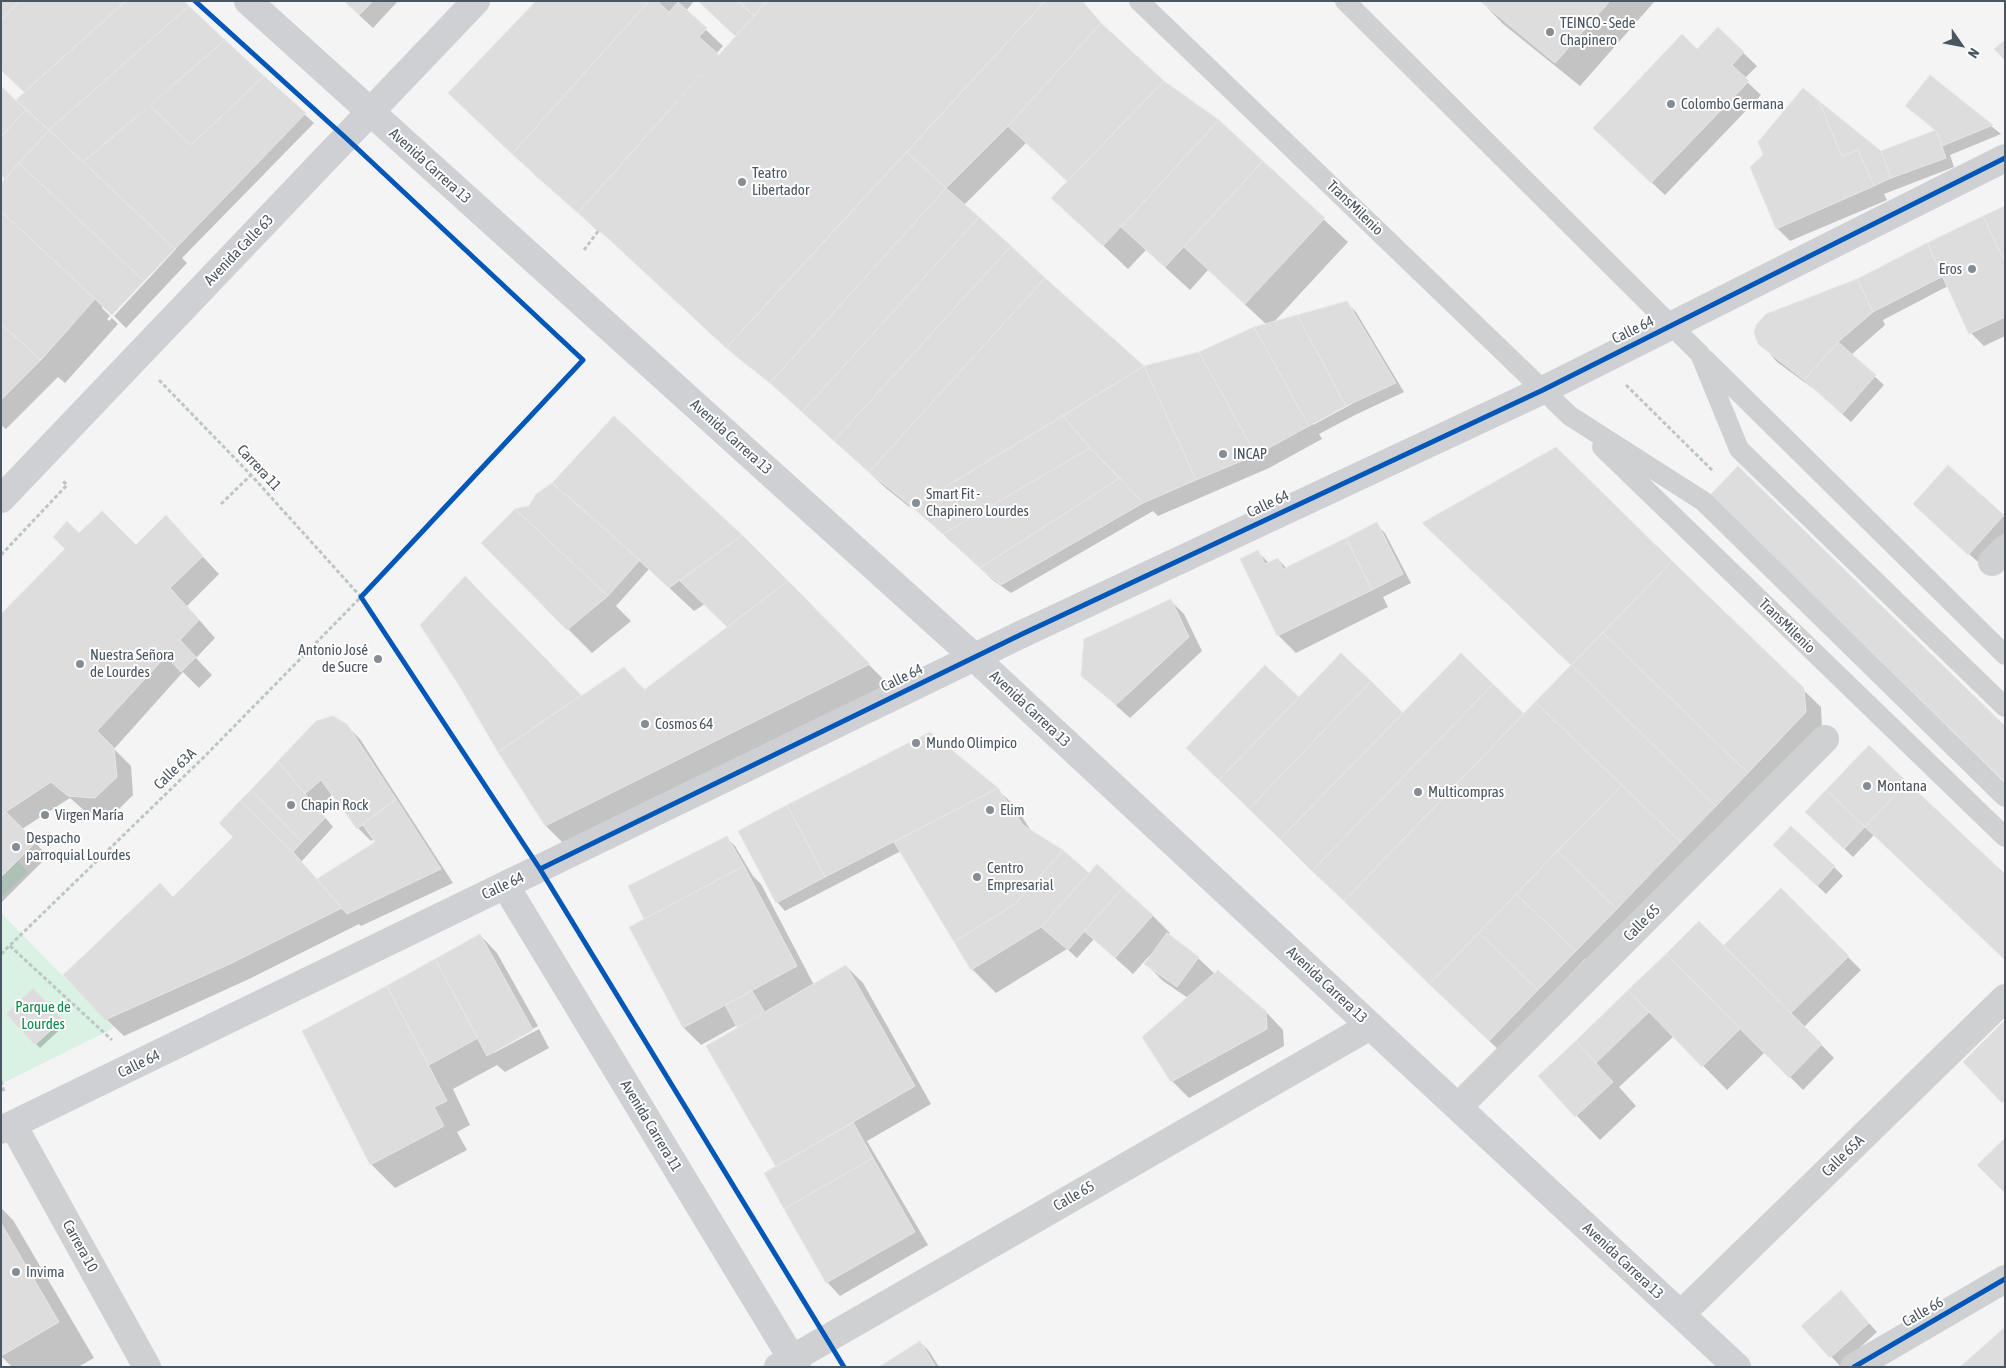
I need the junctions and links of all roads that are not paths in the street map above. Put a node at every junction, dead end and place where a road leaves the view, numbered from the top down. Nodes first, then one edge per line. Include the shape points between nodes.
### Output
1 (248, 1) edge
2 (476, 1) edge
3 (1139, 1) edge
4 (1345, 1) edge
5 (371, 112) junction
6 (2005, 158) edge
7 (1671, 326) junction
8 (1700, 354) junction
9 (1543, 390) junction
10 (1570, 416) junction
11 (1, 499) edge
12 (2005, 655) edge
13 (974, 657) junction
14 (2005, 707) edge
15 (1825, 739) dead end
16 (2005, 797) edge
17 (2005, 837) edge
18 (505, 885) junction
19 (2005, 998) edge
20 (1370, 1026) junction
21 (1458, 1107) junction
22 (7, 1127) edge
23 (2005, 1279) edge
24 (1681, 1314) junction
25 (789, 1364) edge
26 (147, 1367) edge
27 (1737, 1367) edge
28 (1854, 1367) edge

1 - 5 main road, Avenida Carrera 13
2 - 5 main road, Avenida Calle 63
3 - 9 lane, TransMilenio
4 - 7 lane
5 - 11 main road, Avenida Calle 63
5 - 13 main road, Avenida Carrera 13
6 - 7 main road, Calle 64
7 - 8 lane
7 - 9 main road, Calle 64
8 - 12 lane
8 - 14 lane via 1738,449
9 - 10 lane, TransMilenio
9 - 13 main road, Calle 64
10 - 16 lane, TransMilenio via 1703,501
10 - 17 lane, TransMilenio
13 - 18 main road, Calle 64
13 - 20 main road, Avenida Carrera 13
15 - 21 street, Calle 65
18 - 22 main road, Calle 64
18 - 25 main road, Avenida Carrera 11
19 - 24 street, Calle 65A
20 - 21 main road, Avenida Carrera 13
20 - 25 street, Calle 65
21 - 24 main road, Avenida Carrera 13
22 - 26 street, Carrera 10
23 - 28 street, Calle 66
24 - 27 main road, Avenida Carrera 13

